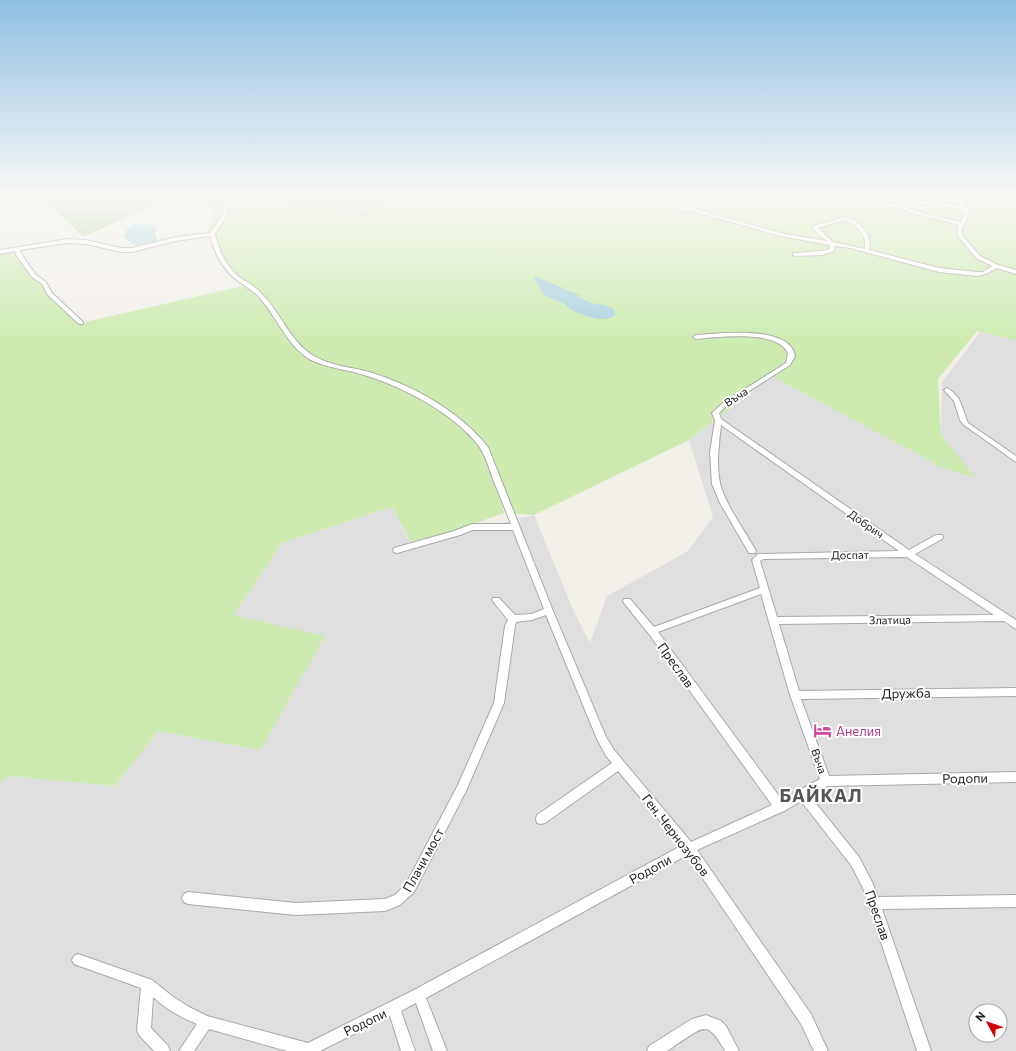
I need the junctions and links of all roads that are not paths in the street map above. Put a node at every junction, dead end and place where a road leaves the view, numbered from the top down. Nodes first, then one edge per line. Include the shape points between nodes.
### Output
1 (36, 246) edge
2 (102, 246) edge
3 (148, 246) edge
4 (216, 246) edge
5 (833, 246) edge
6 (847, 246) edge
7 (869, 246) edge
8 (967, 246) edge
9 (17, 249) junction
10 (867, 250) junction
11 (0, 252) edge
12 (795, 254) dead end
13 (996, 266) junction
14 (1016, 272) edge
15 (81, 323) dead end
16 (696, 337) dead end
17 (947, 390) dead end
18 (718, 420) junction
19 (1016, 460) edge
20 (516, 527) junction
21 (939, 537) dead end
22 (397, 550) dead end
23 (910, 554) junction
24 (754, 555) junction
25 (765, 589) junction
26 (496, 600) dead end
27 (627, 602) dead end
28 (548, 611) junction
29 (1006, 618) junction
30 (514, 619) junction
31 (774, 621) junction
32 (1016, 625) edge
33 (652, 631) junction
34 (1016, 692) edge
35 (795, 694) junction
36 (620, 764) junction
37 (1016, 777) edge
38 (826, 781) junction
39 (803, 795) junction
40 (780, 807) junction
41 (541, 819) dead end
42 (689, 848) junction
43 (188, 898) dead end
44 (1016, 901) edge
45 (874, 903) junction
46 (78, 960) dead end
47 (148, 984) junction
48 (419, 995) junction
49 (394, 1008) junction
50 (206, 1022) junction
51 (307, 1050) edge
52 (163, 1051) edge
53 (186, 1051) edge
54 (408, 1051) edge
55 (440, 1051) edge
56 (654, 1051) edge
57 (732, 1051) edge
58 (821, 1051) edge
59 (924, 1051) edge

1 - 9 street
2 - 3 street via 132,250
4 - 20 street, Ген. Чернозубов via 230,270 260,295 305,353 319,361 392,383 454,417 475,435 485,449
5 - 12 street via 828,252
6 - 10 street
7 - 10 street
8 - 13 street via 978,257
9 - 11 street
9 - 15 street via 19,256 34,276 44,283 50,294
10 - 13 street via 921,266 953,272 984,273
13 - 14 street
16 - 18 street, Въча via 767,336 783,342 791,351 788,364 720,408 715,413
17 - 19 street via 959,405 966,424
18 - 23 street, Добрич
18 - 24 street, Въча via 714,453 716,484
20 - 22 street via 472,527
20 - 28 street, Ген. Чернозубов
21 - 23 street, Доспат
23 - 24 street, Доспат
23 - 29 street, Добрич
24 - 25 street, Въча
25 - 31 street, Въча
25 - 33 street
26 - 30 street
27 - 33 street, Преслав
28 - 30 street via 532,617
28 - 36 street, Ген. Чернозубов via 602,739
29 - 31 street, Златица
29 - 32 street, Добрич
30 - 43 street, Плачи мост via 510,626 498,703 462,788 410,888 395,903 296,909
31 - 35 street, Въча
33 - 40 street, Преслав
34 - 35 street, Дружба
35 - 38 street, Въча
36 - 41 street
36 - 42 street, Ген. Чернозубов
37 - 38 street, Родопи
38 - 39 street, Родопи
39 - 40 street, Родопи
39 - 45 street, Преслав via 855,861
40 - 42 street, Родопи
42 - 48 street, Родопи
42 - 58 street, Ген. Чернозубов via 806,1019
44 - 45 street
45 - 59 street, Преслав
46 - 47 street, Родопи
47 - 50 street, Родопи via 167,1001
47 - 52 street via 144,1030
48 - 49 street, Родопи
48 - 55 street
49 - 51 street, Родопи
49 - 54 street
50 - 51 street, Родопи
50 - 53 street
56 - 57 street via 697,1024 706,1022 721,1031

